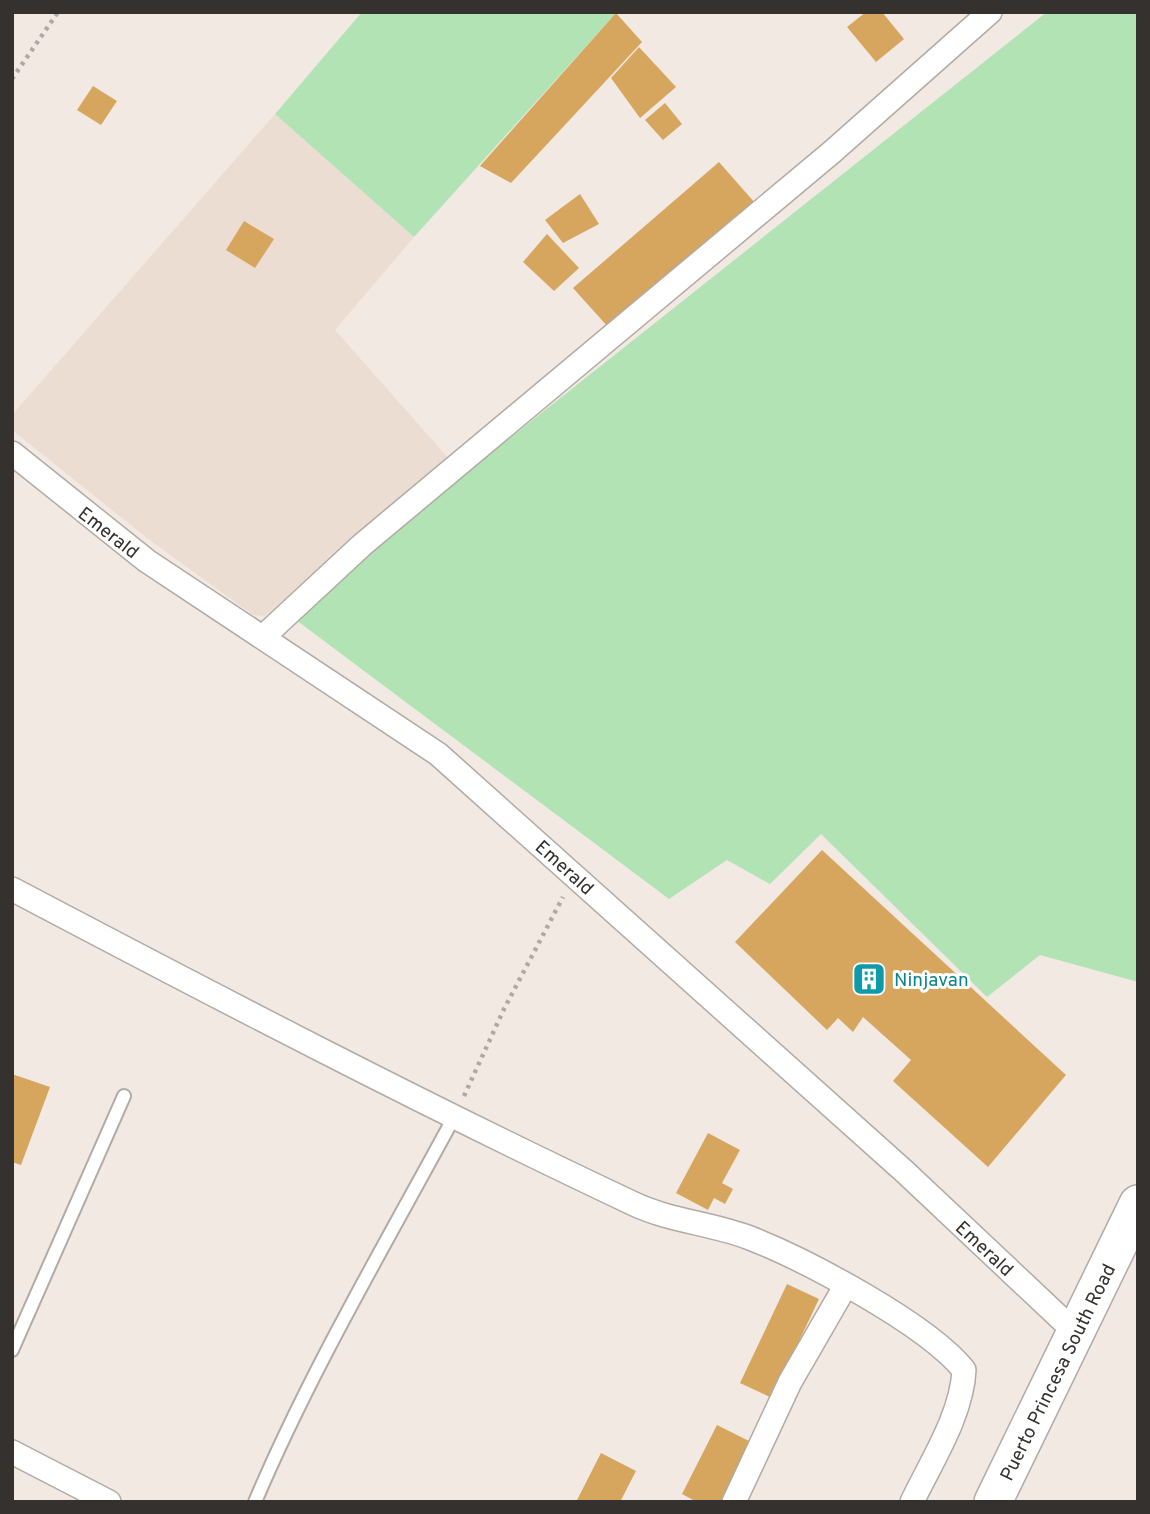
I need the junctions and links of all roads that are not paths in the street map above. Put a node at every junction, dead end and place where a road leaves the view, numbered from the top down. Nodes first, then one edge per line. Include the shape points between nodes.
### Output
1 (990, 12) edge
2 (12, 453) edge
3 (264, 636) junction
4 (12, 889) edge
5 (124, 1096) dead end
6 (453, 1119) junction
7 (1138, 1205) edge
8 (846, 1285) junction
9 (1076, 1333) junction
10 (12, 1350) edge
11 (12, 1452) edge
12 (87, 1496) edge
13 (109, 1502) edge
14 (255, 1502) edge
15 (734, 1502) edge
16 (912, 1502) edge
17 (993, 1502) edge

1 - 3 street via 832,152 362,545
2 - 3 street, Emerald via 147,561
3 - 9 street, Emerald via 438,754 905,1172
4 - 6 street
5 - 10 lane
6 - 8 street via 655,1214 750,1238
6 - 14 lane via 355,1299
7 - 9 main road, Puerto Princesa South Road
8 - 15 street via 790,1382
8 - 16 street via 948,1350 964,1370 957,1405
9 - 17 main road, Puerto Princesa South Road
11 - 12 street
12 - 13 street

